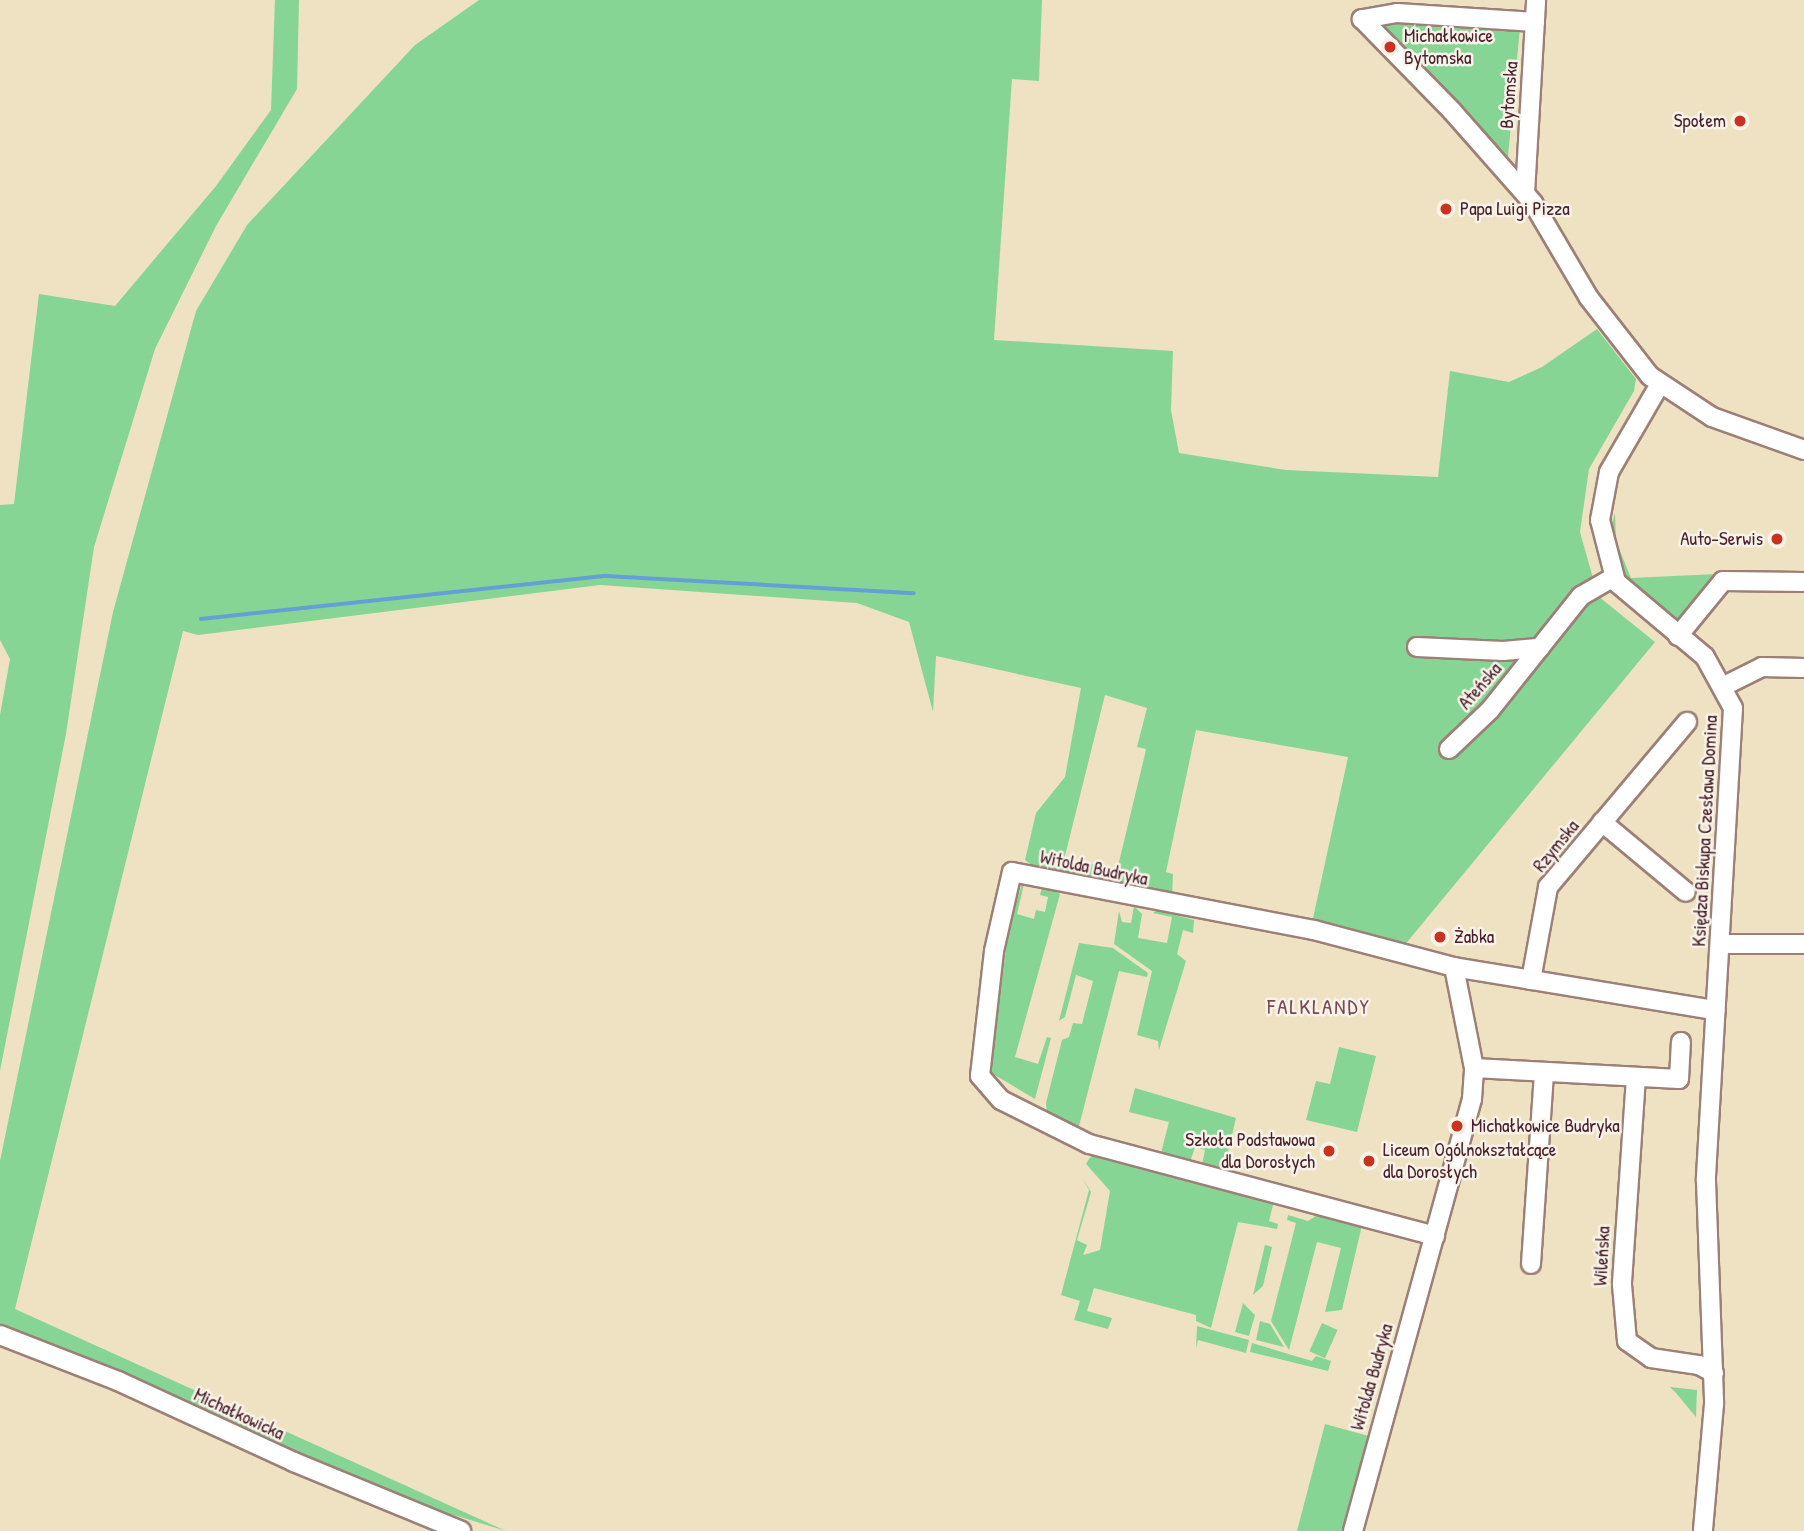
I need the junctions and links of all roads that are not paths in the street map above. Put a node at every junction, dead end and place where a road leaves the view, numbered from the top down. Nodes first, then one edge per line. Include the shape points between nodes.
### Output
1 (1536, 0) edge
2 (1535, 22) junction
3 (1525, 193) junction
4 (1660, 384) junction
5 (1804, 450) edge
6 (1614, 577) junction
7 (1804, 582) edge
8 (1678, 636) junction
9 (1417, 647) dead end
10 (1540, 648) junction
11 (1804, 668) edge
12 (1724, 686) junction
13 (1687, 722) dead end
14 (1449, 749) dead end
15 (1602, 822) junction
16 (1686, 892) dead end
17 (1720, 944) junction
18 (1804, 944) edge
19 (1454, 967) junction
20 (1531, 980) junction
21 (1715, 1010) junction
22 (1681, 1042) dead end
23 (1474, 1068) junction
24 (1544, 1072) junction
25 (1636, 1077) junction
26 (1436, 1236) junction
27 (1531, 1264) dead end
28 (0, 1335) edge
29 (1714, 1373) junction
30 (461, 1531) edge
31 (1353, 1531) edge
32 (1703, 1531) edge

1 - 2 street, Bytomska
2 - 3 street, Bytomska
2 - 3 street via 1396,13 1362,19
3 - 4 street via 1601,316
4 - 5 street via 1735,428
4 - 6 street via 1602,492 1600,520
6 - 8 street, Księdza Biskupa Czesława Domina
6 - 10 street, Ateńska via 1581,596
7 - 8 street via 1723,581
8 - 12 street, Księdza Biskupa Czesława Domina via 1705,657
9 - 10 street, Ateńska
10 - 14 street, Ateńska via 1490,710
11 - 12 street via 1762,667
12 - 17 street, Księdza Biskupa Czesława Domina via 1734,718
13 - 15 street, Rzymska
15 - 16 street, Rzymska
15 - 20 street, Rzymska via 1548,887
17 - 18 street
17 - 21 street, Księdza Biskupa Czesława Domina
19 - 20 street
19 - 23 street, Witolda Budryka
19 - 26 street, Witolda Budryka via 1314,930 1012,872 994,951 980,1076 1001,1100 1089,1144
20 - 21 street
21 - 29 street, Księdza Biskupa Czesława Domina via 1706,1202
22 - 25 street via 1679,1079
23 - 24 street
23 - 26 street, Witolda Budryka via 1472,1099
24 - 25 street
24 - 27 street
25 - 29 street, Wileńska via 1622,1285 1627,1341 1651,1358 1699,1365
26 - 31 street, Witolda Budryka
28 - 30 street, Michałkowicka via 118,1381 294,1462
29 - 32 street, Księdza Biskupa Czesława Domina

